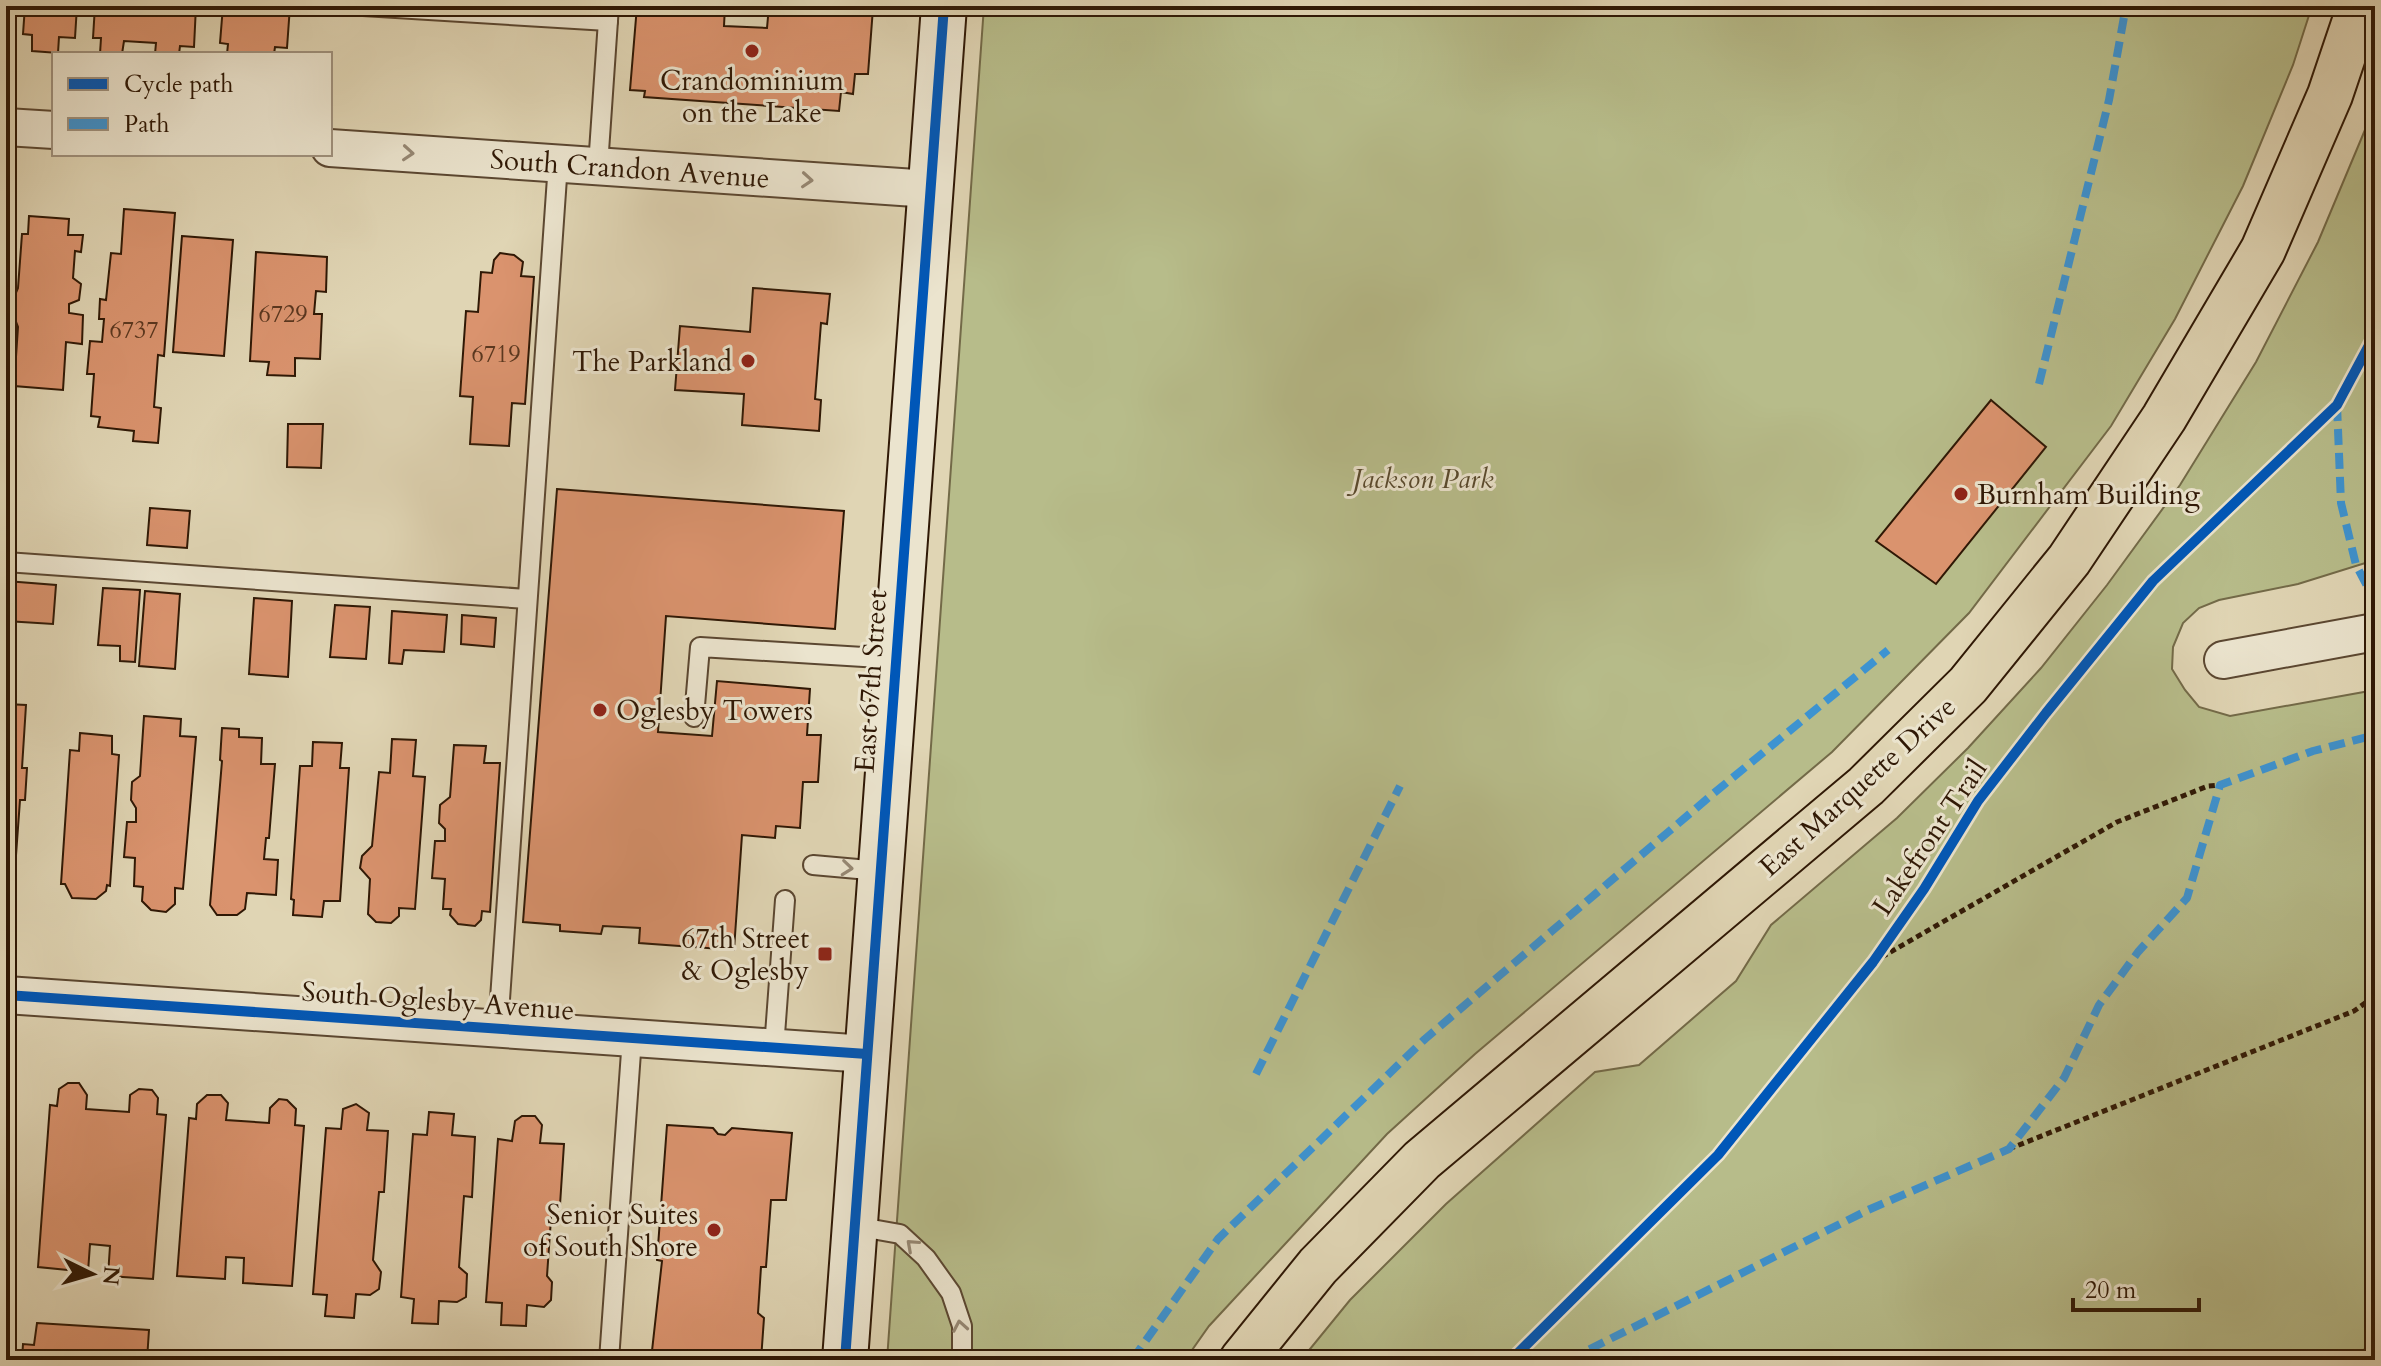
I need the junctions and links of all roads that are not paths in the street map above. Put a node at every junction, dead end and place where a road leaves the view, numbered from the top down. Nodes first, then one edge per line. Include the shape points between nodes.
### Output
1 (363, 6) edge
2 (944, 6) edge
3 (2360, 6) edge
4 (608, 13) edge
5 (6, 127) edge
6 (52, 130) edge
7 (332, 148) edge
8 (558, 163) junction
9 (598, 166) junction
10 (930, 189) junction
11 (6, 562) edge
12 (527, 599) junction
13 (2375, 632) edge
14 (896, 659) junction
15 (2223, 660) dead end
16 (694, 717) dead end
17 (813, 865) dead end
18 (880, 871) junction
19 (785, 900) dead end
20 (6, 995) edge
21 (498, 1028) junction
22 (632, 1038) junction
23 (774, 1048) junction
24 (867, 1054) junction
25 (854, 1226) junction
26 (609, 1360) edge
27 (845, 1360) edge
28 (962, 1360) edge
29 (1242, 1360) edge

1 - 4 lane
2 - 10 street, East 67th Street
3 - 29 main road, East Marquette Drive via 2330,95 2263,250 2164,418 2069,560 1968,685 1866,786 1422,1160 1318,1266
4 - 9 lane
5 - 6 street
7 -> 8 street, South Crandon Avenue
8 - 9 street, South Crandon Avenue
8 - 12 lane
9 -> 10 street, South Crandon Avenue
10 - 14 street, East 67th Street
11 - 12 lane
12 - 21 lane
13 - 15 street
14 - 16 lane via 700,647
14 - 18 street, East 67th Street
17 -> 18 lane
18 - 24 street, East 67th Street
19 - 23 lane
20 - 21 street, South Oglesby Avenue
21 - 22 street, South Oglesby Avenue
22 - 23 street, South Oglesby Avenue
22 - 26 lane
23 - 24 street, South Oglesby Avenue
24 - 25 street, East 67th Street
25 - 27 street, East 67th Street
28 -> 25 lane via 962,1326 951,1293 926,1258 900,1234

